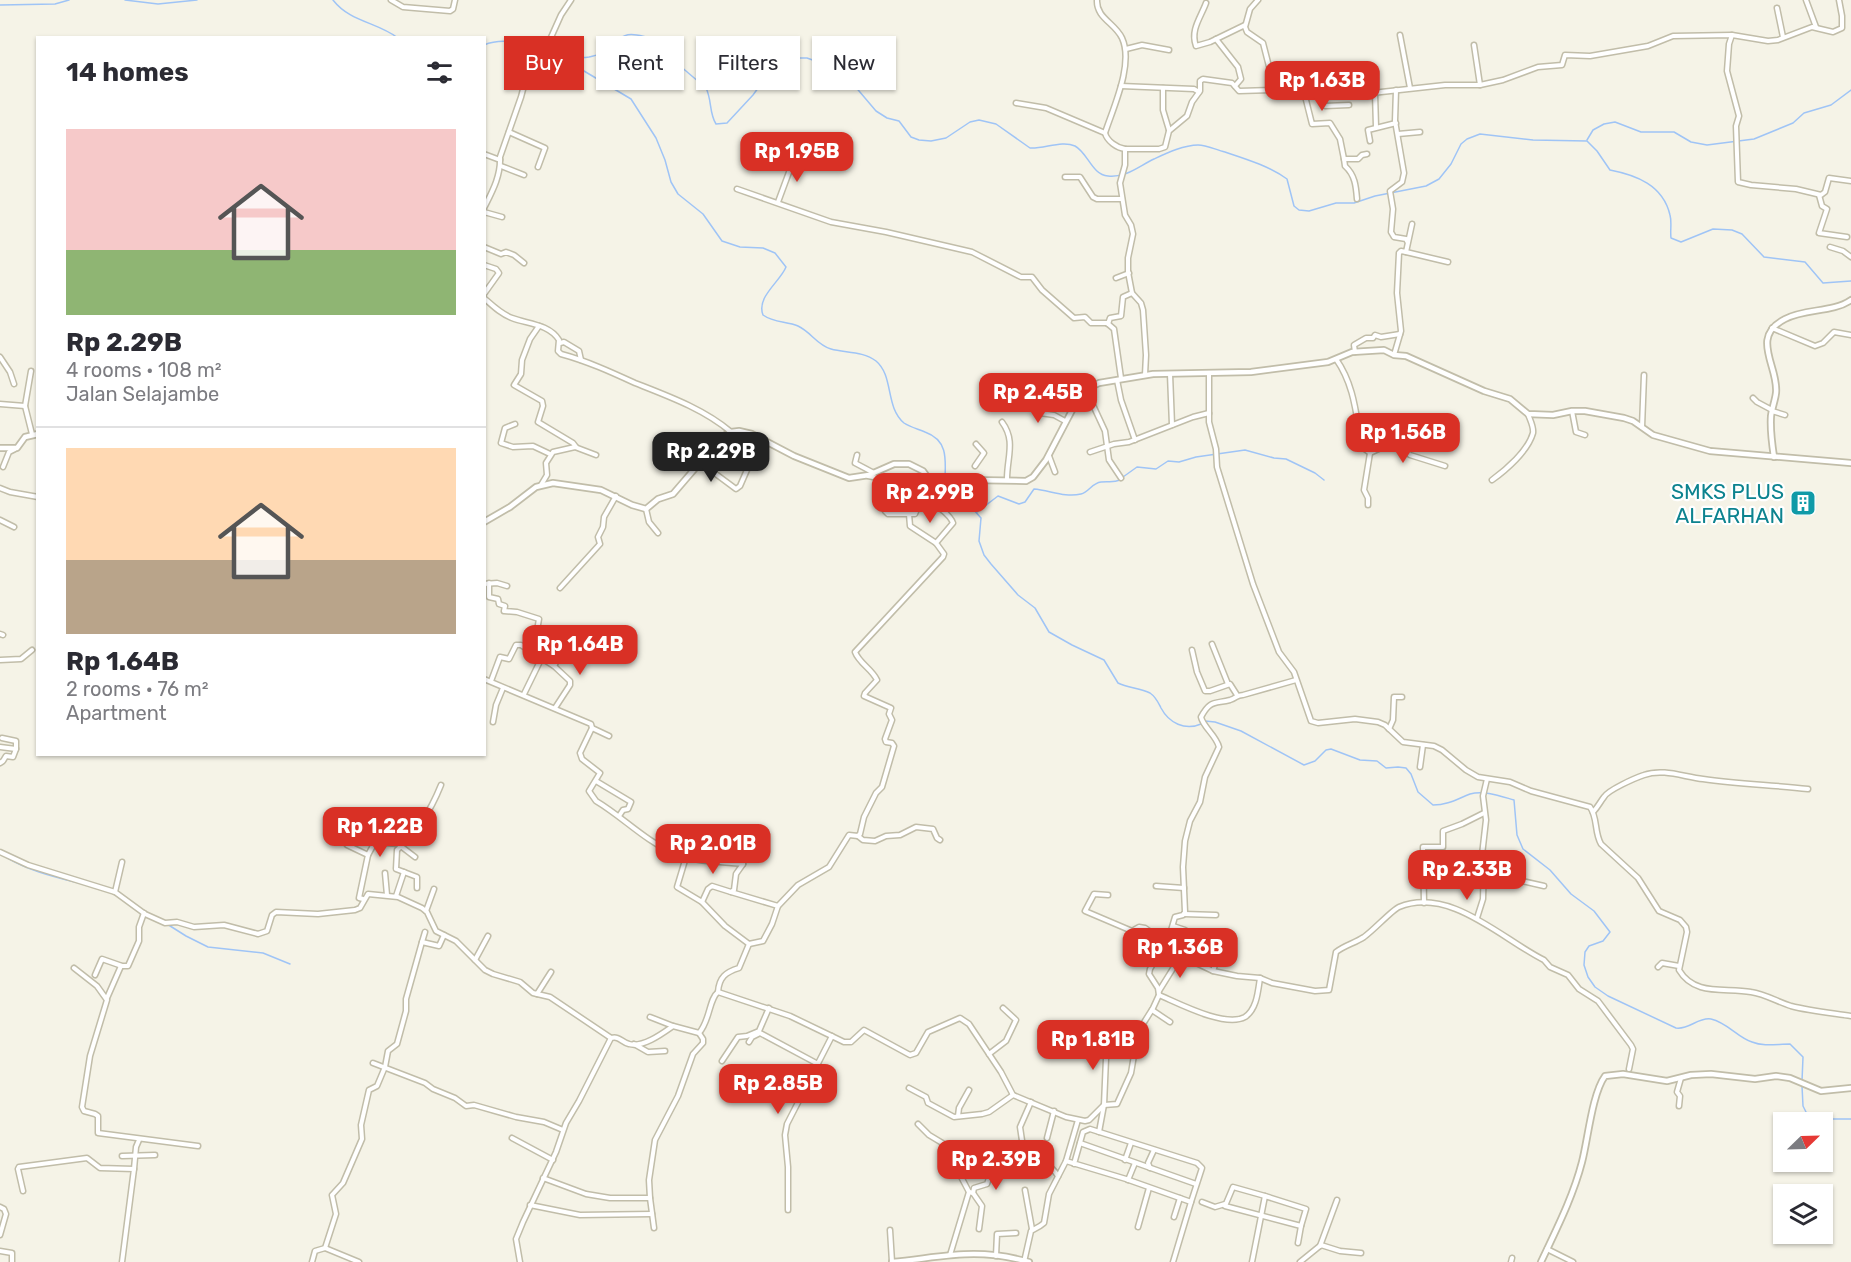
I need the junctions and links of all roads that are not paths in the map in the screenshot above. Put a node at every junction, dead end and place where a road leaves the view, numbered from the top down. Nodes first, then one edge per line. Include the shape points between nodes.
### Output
1 (391, 0) edge
2 (455, 0) edge
3 (571, 0) edge
4 (1097, 0) edge
5 (1258, 0) edge
6 (1806, 0) edge
7 (1839, 0) edge
8 (1206, 3) dead end
9 (1777, 8) dead end
10 (1851, 20) edge
11 (1843, 24) junction
12 (1245, 25) junction
13 (1816, 27) junction
14 (1400, 35) dead end
15 (1732, 35) junction
16 (1783, 38) junction
17 (1216, 39) junction
18 (1474, 45) dead end
19 (1126, 49) junction
20 (1169, 50) dead end
21 (1480, 85) junction
22 (1121, 86) junction
23 (1235, 86) junction
24 (1163, 88) junction
25 (1410, 88) junction
26 (1275, 90) junction
27 (1396, 90) junction
28 (1199, 92) junction
29 (1321, 93) junction
30 (1375, 93) junction
31 (1305, 96) junction
32 (1016, 103) dead end
33 (1349, 105) dead end
34 (1396, 123) junction
35 (1376, 128) junction
36 (1169, 130) junction
37 (509, 132) junction
38 (1420, 132) dead end
39 (1105, 133) junction
40 (1398, 134) junction
41 (1370, 141) dead end
42 (1125, 149) junction
43 (1367, 153) dead end
44 (486, 155) edge
45 (795, 156) dead end
46 (1344, 159) junction
47 (500, 160) junction
48 (501, 166) junction
49 (538, 167) dead end
50 (524, 176) dead end
51 (1065, 177) dead end
52 (1851, 182) edge
53 (737, 189) dead end
54 (1820, 195) junction
55 (1122, 199) junction
56 (1357, 199) dead end
57 (778, 202) junction
58 (486, 206) edge
59 (486, 211) edge
60 (502, 217) dead end
61 (1412, 224) dead end
62 (1847, 237) dead end
63 (1407, 242) junction
64 (1830, 247) dead end
65 (486, 248) edge
66 (1406, 252) junction
67 (1851, 256) edge
68 (1448, 262) dead end
69 (524, 263) dead end
70 (486, 266) edge
71 (1129, 273) junction
72 (1116, 278) dead end
73 (486, 293) edge
74 (1132, 293) junction
75 (486, 298) edge
76 (1851, 300) edge
77 (1108, 324) junction
78 (539, 326) junction
79 (1772, 328) junction
80 (1401, 334) junction
81 (1851, 335) edge
82 (560, 343) junction
83 (1355, 352) junction
84 (1394, 355) junction
85 (0, 357) edge
86 (1336, 359) junction
87 (581, 360) junction
88 (31, 371) dead end
89 (1209, 373) junction
90 (1170, 374) junction
91 (1145, 375) junction
92 (1644, 375) dead end
93 (1119, 378) junction
94 (14, 384) dead end
95 (1086, 390) junction
96 (1753, 398) dead end
97 (1037, 402) dead end
98 (0, 404) edge
99 (25, 406) junction
100 (1772, 410) junction
101 (1572, 411) junction
102 (1209, 414) junction
103 (1528, 414) junction
104 (1785, 415) dead end
105 (1065, 421) junction
106 (1002, 422) dead end
107 (514, 424) dead end
108 (1172, 425) junction
109 (1642, 428) junction
110 (731, 432) junction
111 (35, 434) edge
112 (1584, 435) dead end
113 (1135, 440) junction
114 (976, 444) dead end
115 (576, 447) junction
116 (1106, 447) junction
117 (0, 448) edge
118 (15, 449) junction
119 (1090, 452) dead end
120 (1370, 453) junction
121 (550, 454) junction
122 (596, 455) dead end
123 (857, 455) dead end
124 (1049, 456) junction
125 (1774, 458) junction
126 (701, 463) junction
127 (750, 463) dead end
128 (1851, 463) edge
129 (975, 466) dead end
130 (1445, 466) dead end
131 (3, 467) dead end
132 (1055, 472) dead end
133 (874, 473) junction
134 (867, 476) junction
135 (1121, 478) dead end
136 (1007, 479) junction
137 (1492, 480) dead end
138 (894, 481) junction
139 (541, 485) junction
140 (0, 488) edge
141 (922, 495) junction
142 (616, 496) junction
143 (36, 497) edge
144 (1368, 505) dead end
145 (646, 509) junction
146 (909, 514) junction
147 (0, 520) edge
148 (486, 521) edge
149 (14, 527) dead end
150 (658, 533) dead end
151 (936, 543) junction
152 (487, 584) edge
153 (507, 586) dead end
154 (560, 588) dead end
155 (548, 632) dead end
156 (572, 632) dead end
157 (1212, 644) dead end
158 (32, 650) dead end
159 (1192, 650) dead end
160 (533, 654) junction
161 (541, 658) junction
162 (0, 660) edge
163 (554, 666) junction
164 (486, 680) edge
165 (1296, 680) junction
166 (491, 681) junction
167 (1228, 684) junction
168 (503, 688) junction
169 (524, 694) junction
170 (1237, 695) junction
171 (1402, 697) dead end
172 (555, 708) junction
173 (493, 722) dead end
174 (592, 729) junction
175 (1389, 730) junction
176 (609, 736) dead end
177 (2, 738) dead end
178 (1423, 745) junction
179 (0, 747) edge
180 (16, 749) junction
181 (0, 763) edge
182 (1420, 767) dead end
183 (1487, 779) junction
184 (596, 781) junction
185 (441, 785) dead end
186 (1808, 789) dead end
187 (1593, 812) junction
188 (1484, 813) junction
189 (619, 816) junction
190 (357, 822) dead end
191 (858, 836) junction
192 (940, 840) dead end
193 (402, 846) junction
194 (0, 852) edge
195 (368, 855) junction
196 (415, 857) dead end
197 (686, 857) junction
198 (122, 862) dead end
199 (404, 872) junction
200 (385, 873) dead end
201 (1483, 879) junction
202 (1156, 886) dead end
203 (1544, 886) dead end
204 (417, 888) dead end
205 (1184, 888) junction
206 (434, 889) dead end
207 (115, 892) junction
208 (731, 892) junction
209 (387, 895) junction
210 (1108, 895) dead end
211 (396, 896) junction
212 (361, 899) junction
213 (702, 902) junction
214 (1424, 903) junction
215 (778, 906) junction
216 (426, 910) junction
217 (144, 913) junction
218 (1184, 914) junction
219 (1216, 915) dead end
220 (1477, 918) junction
221 (1173, 926) junction
222 (1185, 930) dead end
223 (1132, 931) junction
224 (425, 932) dead end
225 (444, 935) junction
226 (488, 936) dead end
227 (1211, 939) dead end
228 (422, 942) junction
229 (1166, 943) junction
230 (749, 944) junction
231 (1182, 954) junction
232 (1157, 955) junction
233 (475, 960) junction
234 (120, 966) junction
235 (1679, 966) junction
236 (74, 968) dead end
237 (1658, 968) dead end
238 (1213, 971) junction
239 (551, 972) dead end
240 (95, 975) dead end
241 (1260, 978) junction
242 (718, 992) junction
243 (1159, 993) junction
244 (537, 994) junction
245 (106, 999) junction
246 (769, 1008) junction
247 (1003, 1008) dead end
248 (1152, 1010) junction
249 (1851, 1016) edge
250 (650, 1017) dead end
251 (1016, 1020) junction
252 (1170, 1022) dead end
253 (1021, 1023) dead end
254 (1116, 1025) dead end
255 (673, 1026) junction
256 (1122, 1030) dead end
257 (699, 1033) junction
258 (1137, 1035) junction
259 (832, 1036) junction
260 (611, 1038) junction
261 (749, 1042) dead end
262 (634, 1044) junction
263 (666, 1051) dead end
264 (1116, 1053) dead end
265 (989, 1054) junction
266 (1133, 1054) junction
267 (722, 1061) dead end
268 (373, 1063) dead end
269 (818, 1064) junction
270 (384, 1067) junction
271 (1629, 1069) dead end
272 (1681, 1078) junction
273 (909, 1088) dead end
274 (1851, 1088) edge
275 (969, 1090) dead end
276 (1013, 1095) junction
277 (1030, 1102) junction
278 (1104, 1105) junction
279 (1679, 1106) dead end
280 (1053, 1112) junction
281 (958, 1116) junction
282 (1078, 1120) junction
283 (918, 1124) dead end
284 (563, 1130) junction
285 (1099, 1132) junction
286 (512, 1137) dead end
287 (1047, 1138) dead end
288 (139, 1140) junction
289 (1080, 1143) junction
290 (1131, 1143) junction
291 (198, 1146) dead end
292 (1154, 1150) junction
293 (155, 1155) dead end
294 (122, 1156) dead end
295 (135, 1156) junction
296 (553, 1160) junction
297 (1125, 1160) junction
298 (1066, 1161) junction
299 (1135, 1163) junction
300 (1074, 1164) junction
301 (1022, 1166) dead end
302 (1150, 1168) junction
303 (135, 1170) junction
304 (1058, 1176) junction
305 (543, 1178) junction
306 (1128, 1180) junction
307 (1196, 1184) junction
308 (1149, 1188) junction
309 (1025, 1190) dead end
310 (23, 1191) dead end
311 (971, 1192) junction
312 (1265, 1196) junction
313 (650, 1198) junction
314 (1180, 1198) junction
315 (1337, 1200) dead end
316 (1191, 1202) junction
317 (1202, 1202) dead end
318 (1225, 1204) junction
319 (530, 1205) junction
320 (0, 1207) edge
321 (788, 1210) dead end
322 (652, 1214) junction
323 (1261, 1215) junction
324 (1174, 1217) dead end
325 (1301, 1226) junction
326 (1138, 1227) dead end
327 (654, 1228) dead end
328 (979, 1229) dead end
329 (1032, 1229) junction
330 (890, 1230) dead end
331 (1016, 1233) dead end
332 (0, 1235) edge
333 (1298, 1243) dead end
334 (1320, 1246) junction
335 (325, 1248) junction
336 (1547, 1249) junction
337 (0, 1251) edge
338 (1362, 1253) dead end
339 (950, 1255) junction
340 (996, 1256) junction
341 (922, 1260) edge
342 (906, 1261) edge
343 (12, 1262) edge
344 (122, 1262) edge
345 (312, 1262) edge
346 (359, 1262) edge
347 (520, 1262) edge
348 (892, 1262) edge
349 (1026, 1262) edge
350 (1173, 1262) edge
351 (1252, 1262) edge
352 (1300, 1262) edge
353 (1541, 1262) edge
354 (1573, 1262) edge

1 - 2 street via 403,7 450,11
3 - 37 street via 544,53 528,67
4 - 19 street via 1099,12 1120,34
5 - 12 street
6 - 13 street
7 - 11 street
8 - 17 street via 1197,19 1195,44 1200,46
9 - 16 street
10 - 11 street
11 - 13 street via 1841,30 1833,32
12 - 17 street
12 - 26 street via 1247,32 1263,43
13 - 16 street
14 - 25 street
15 - 16 street via 1768,41
15 - 21 street via 1673,36 1648,46 1590,56 1565,55 1562,65 1538,67
15 - 54 street via 1727,71 1739,116 1737,180
17 - 23 street via 1240,71 1241,79
18 - 21 street
19 - 20 street via 1142,45
19 - 22 street
21 - 25 street
22 - 24 street
22 - 39 street
23 - 26 street via 1239,91
23 - 28 street via 1203,79
24 - 28 street
24 - 36 street via 1163,110
25 - 27 street
26 - 31 street via 1298,89
27 - 30 street
27 - 34 street
28 - 36 street via 1186,118
29 - 30 street via 1341,89 1354,94
29 - 31 street
29 - 33 street via 1325,106
30 - 35 street
31 - 46 street via 1312,124 1330,123 1340,139
32 - 39 street via 1046,108
34 - 35 street
34 - 40 street
35 - 41 street via 1368,131
36 - 42 street via 1163,148
37 - 47 street
37 - 49 street via 544,148
38 - 40 street
39 - 42 street via 1110,141
40 - 63 street via 1404,173 1402,182 1390,191 1391,232
42 - 55 street
43 - 46 street via 1358,159
44 - 47 street
45 - 57 street
46 - 56 street via 1353,174
47 - 48 street
48 - 50 street
48 - 58 street
51 - 55 street via 1080,177 1097,199
52 - 54 street via 1829,178
53 - 57 street
54 - 62 street via 1822,206 1827,209 1820,233
55 - 71 street via 1133,234
57 - 77 street via 831,222 972,252 1021,278 1032,277 1075,318
59 - 60 street
61 - 63 street
63 - 66 street
64 - 67 street
65 - 69 street via 514,255
66 - 68 street
66 - 80 street via 1400,252 1398,266
70 - 73 street via 499,272
71 - 72 street
71 - 74 street
74 - 77 street via 1124,296 1122,314 1110,318
74 - 91 street via 1143,310
75 - 78 street via 510,318
76 - 79 street via 1841,306 1790,317
77 - 93 street via 1115,332
78 - 82 street via 552,331
78 - 115 street via 514,386 542,401 538,422
79 - 81 street via 1815,346 1834,332
79 - 100 street via 1767,345 1776,393
80 - 83 street via 1375,334 1354,345
80 - 84 street
82 - 87 street via 579,351
82 - 87 street via 559,352
83 - 84 street via 1384,350
83 - 86 street
84 - 103 street via 1406,356 1510,399
85 - 94 street
86 - 89 street via 1251,372
86 - 120 street via 1356,405 1362,447
87 - 110 street via 676,400
88 - 99 street
89 - 90 street
89 - 102 street
90 - 91 street
90 - 108 street
91 - 93 street
92 - 109 street
93 - 95 street
93 - 113 street via 1121,400
95 - 105 street
95 - 116 street via 1105,431
96 - 100 street
97 - 105 street via 1040,413
98 - 99 street
99 - 111 street
100 - 104 street
100 - 125 street
101 - 103 street via 1553,416
101 - 109 street via 1624,418
101 - 112 street via 1576,432
102 - 108 street
102 - 165 street via 1216,467 1253,584 1279,652
103 - 137 street via 1531,436 1516,459
105 - 124 street
106 - 136 street via 1011,442
107 - 121 street via 505,428 501,443 532,446
108 - 113 street
109 - 125 street via 1653,435 1710,451
110 - 126 street
110 - 134 street via 747,432 846,477
111 - 118 street via 24,438
113 - 116 street
114 - 129 street via 984,453
115 - 121 street
115 - 122 street
116 - 119 street
116 - 135 street
117 - 118 street
118 - 131 street
120 - 130 street via 1410,434 1410,455
120 - 144 street via 1364,490
121 - 139 street
123 - 133 street via 855,463
124 - 132 street
124 - 136 street via 1030,479
125 - 128 street
126 - 127 street via 736,489
126 - 145 street via 675,493
133 - 134 street
133 - 136 street via 892,464 909,464 945,495 970,480
134 - 138 street
138 - 141 street
138 - 146 street via 886,496 885,511
139 - 142 street via 559,483
139 - 148 street
140 - 143 street
141 - 146 street via 916,513
141 - 151 street via 953,521
142 - 145 street
142 - 154 street via 604,517 598,537 600,544
145 - 150 street via 648,522
146 - 151 street via 910,526
147 - 149 street
151 - 191 street via 944,556 855,652 877,680 864,696 891,708 892,720 885,740 894,746 882,787
152 - 153 street
152 - 160 street via 489,597 498,599 505,606 504,611 539,620
155 - 161 street
156 - 163 street
157 - 167 street
158 - 162 street via 21,659
159 - 167 street via 1205,691
160 - 161 street
160 - 166 street via 516,645 509,659 500,657
161 - 163 street
161 - 169 street
163 - 172 street via 570,683
164 - 166 street
165 - 170 street
165 - 175 street via 1313,722 1361,718 1382,723
166 - 168 street
167 - 170 street
168 - 169 street
168 - 173 street
169 - 172 street
170 - 205 street via 1210,704 1201,717 1219,749 1187,832
171 - 175 street via 1394,697
172 - 174 street via 589,723
174 - 176 street
174 - 184 street via 580,753 600,773
175 - 178 street via 1403,742
177 - 180 street via 16,741
178 - 182 street
178 - 183 street via 1438,747 1470,773
179 - 180 street
180 - 181 street via 13,757 6,756
183 - 187 street via 1510,782 1590,807
183 - 188 street
184 - 189 street via 590,788 591,794
184 - 189 street via 631,803
185 - 193 street via 421,826
186 - 187 street via 1671,773 1645,774 1604,797
187 - 235 street via 1598,840 1606,850 1638,878 1659,911 1686,927
188 - 201 street
188 - 214 street via 1443,831 1443,847 1423,847
189 - 197 street via 661,846
190 - 195 street via 347,845
191 - 192 street via 875,841 912,828 929,828
191 - 215 street via 849,835 829,867 796,886
193 - 195 street via 377,842
193 - 196 street
193 - 199 street via 397,850 396,867
194 - 207 street via 28,865
195 - 212 street
197 - 208 street via 743,864
197 - 213 street via 677,887
198 - 207 street
199 - 204 street via 417,877
199 - 211 street
200 - 209 street
201 - 203 street via 1495,881 1500,876
201 - 220 street via 1483,899
202 - 205 street
205 - 218 street
206 - 216 street
207 - 217 street
208 - 213 street via 712,886
208 - 215 street
209 - 211 street
209 - 212 street via 369,893
210 - 223 street via 1094,894 1085,911
211 - 216 street
212 - 217 street via 360,908 355,910 276,912 267,931 260,934 224,925 194,927 165,923
213 - 230 street
214 - 220 street
214 - 241 street via 1396,909 1376,929 1338,950 1327,991
215 - 230 street via 762,941
216 - 225 street via 434,929
217 - 234 street via 139,941 128,966
218 - 219 street
218 - 221 street via 1176,916
220 - 271 street via 1568,975 1598,1001 1633,1048
221 - 222 street
221 - 229 street
223 - 229 street via 1144,928
223 - 232 street
224 - 228 street
225 - 228 street via 439,946
225 - 233 street
226 - 233 street
227 - 238 street via 1210,955 1216,962
228 - 270 street via 397,1044 388,1051
229 - 231 street
229 - 232 street
230 - 242 street via 740,968 726,972
231 - 238 street
231 - 243 street
232 - 243 street via 1149,972
233 - 244 street via 489,973 520,982
234 - 240 street via 102,959
234 - 245 street
235 - 237 street via 1662,963
235 - 249 street via 1684,978 1699,987 1751,992 1792,1006
236 - 245 street via 98,986
238 - 241 street
239 - 244 street
241 - 243 street via 1253,1006 1244,1017 1234,1020 1204,1014
242 - 246 street
242 - 257 street
243 - 248 street
244 - 260 street via 550,997
245 - 288 street via 90,1056 82,1109 98,1116 98,1133
246 - 259 street
246 - 267 street via 759,1030 738,1037
247 - 251 street
248 - 252 street
248 - 258 street
250 - 255 street
251 - 253 street
251 - 265 street via 1006,1041
254 - 278 street via 1107,1035
255 - 257 street
255 - 262 street via 660,1036
256 - 258 street
257 - 313 street via 703,1043 693,1054 678,1096 655,1140
258 - 266 street
259 - 265 street via 848,1043 864,1030 912,1055 928,1032 960,1018 969,1024
259 - 269 street
260 - 262 street
260 - 284 street
261 - 269 street via 760,1033
262 - 263 street via 648,1052
264 - 266 street
265 - 276 street
266 - 278 street via 1122,1096 1115,1105
268 - 270 street
269 - 321 street via 787,1124
270 - 284 street via 425,1083 466,1106 544,1122
270 - 335 street via 377,1086 369,1090 361,1142 343,1183 332,1196 336,1214
272 - 274 street via 1711,1074 1755,1079 1776,1076 1821,1091
272 - 279 street
272 - 336 street via 1662,1081 1615,1073 1605,1076 1575,1186
273 - 281 street via 925,1096 927,1103 943,1113
275 - 281 street
276 - 277 street
276 - 281 street via 985,1114
277 - 280 street
277 - 304 street via 1020,1127 1024,1154 1047,1164
278 - 282 street via 1088,1121
278 - 285 street
280 - 282 street
280 - 287 street
282 - 298 street
283 - 311 street via 944,1144
284 - 296 street
285 - 289 street via 1084,1131
285 - 290 street
286 - 296 street
288 - 291 street
288 - 295 street
289 - 297 street
289 - 300 street
290 - 292 street
290 - 297 street
292 - 302 street via 1148,1163
292 - 307 street via 1199,1164 1202,1168
293 - 295 street
294 - 295 street
295 - 303 street
296 - 305 street
297 - 299 street
298 - 300 street
298 - 304 street
299 - 302 street
299 - 306 street
300 - 306 street
301 - 311 street via 994,1167 987,1184
302 - 307 street
303 - 310 street via 100,1168 87,1158 18,1167
303 - 344 street
304 - 329 street via 1048,1194 1044,1222
305 - 313 street via 586,1194
305 - 319 street
306 - 308 street
307 - 316 street
308 - 314 street
308 - 326 street
309 - 329 street
311 - 328 street via 982,1206
311 - 339 street
312 - 318 street via 1234,1187
312 - 323 street
312 - 325 street via 1306,1209
313 - 322 street
314 - 316 street
314 - 324 street
315 - 334 street
316 - 350 street
317 - 318 street via 1215,1208
318 - 323 street via 1227,1208
319 - 322 street via 580,1215
319 - 347 street via 516,1239
320 - 332 street via 6,1212
322 - 327 street
323 - 325 street
323 - 351 street
325 - 333 street
329 - 349 street
330 - 348 street
331 - 340 street via 997,1234
334 - 338 street
334 - 352 street
335 - 345 street via 315,1251
335 - 346 street
336 - 353 street
336 - 354 street
337 - 343 street via 12,1253
339 - 340 street
339 - 341 street
340 - 349 street
341 - 342 street
342 - 348 street

